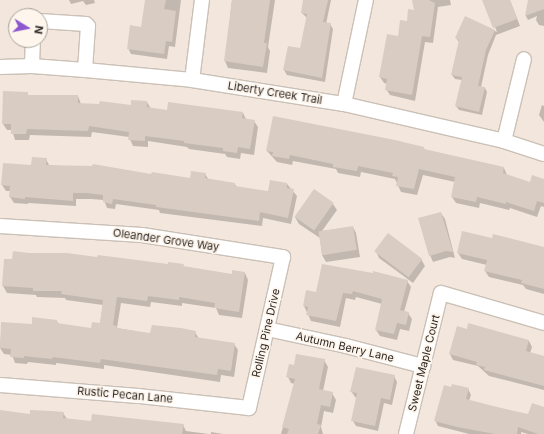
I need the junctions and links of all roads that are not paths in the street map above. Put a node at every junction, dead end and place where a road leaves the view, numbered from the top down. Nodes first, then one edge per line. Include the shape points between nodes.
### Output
1 (202, 0) edge
2 (366, 0) edge
3 (48, 22) edge
4 (33, 48) edge
5 (524, 59) dead end
6 (32, 66) junction
7 (0, 67) edge
8 (85, 70) junction
9 (192, 80) junction
10 (344, 104) junction
11 (504, 141) junction
12 (544, 154) edge
13 (0, 226) edge
14 (283, 258) joint
15 (544, 323) edge
16 (267, 329) junction
17 (424, 366) junction
18 (0, 385) edge
19 (249, 408) joint
20 (406, 434) edge

1 - 9 street
2 - 10 street
3 - 8 street via 88,26
4 - 6 street
5 - 11 street
6 - 7 street, Liberty Creek Trail
6 - 8 street, Liberty Creek Trail
8 - 9 street, Liberty Creek Trail
9 - 10 street, Liberty Creek Trail
10 - 11 street, Liberty Creek Trail
11 - 12 street, Liberty Creek Trail
13 - 14 street, Oleander Grove Way via 142,235
14 - 16 street, Rolling Pine Drive
15 - 17 street, Sweet Maple Court via 441,293
16 - 17 street, Autumn Berry Lane
16 - 19 street, Rolling Pine Drive
17 - 20 street, Sweet Maple Court
18 - 19 street, Rustic Pecan Lane

